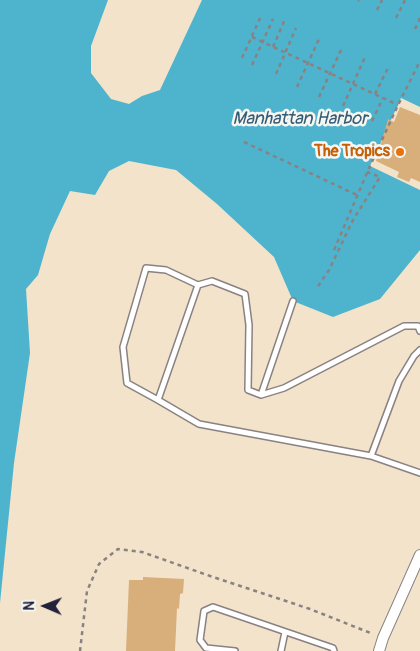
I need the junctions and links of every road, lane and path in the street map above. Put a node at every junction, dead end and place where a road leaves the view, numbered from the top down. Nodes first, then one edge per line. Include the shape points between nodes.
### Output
1 (382, 0) edge
2 (405, 0) edge
3 (377, 10) dead end
4 (261, 16) dead end
5 (396, 18) dead end
6 (420, 18) edge
7 (273, 19) dead end
8 (285, 19) dead end
9 (296, 28) dead end
10 (415, 29) dead end
11 (252, 37) junction
12 (319, 40) dead end
13 (262, 42) junction
14 (273, 47) junction
15 (341, 50) dead end
16 (286, 52) junction
17 (364, 57) dead end
18 (242, 58) dead end
19 (420, 61) edge
20 (308, 63) junction
21 (252, 65) dead end
22 (388, 68) dead end
23 (418, 69) edge
24 (330, 73) junction
25 (276, 74) dead end
26 (353, 84) junction
27 (297, 87) dead end
28 (375, 94) junction
29 (319, 97) dead end
30 (382, 98) junction
31 (398, 105) junction
32 (343, 106) dead end
33 (372, 121) dead end
34 (244, 142) dead end
35 (368, 172) junction
36 (357, 195) junction
37 (334, 250) dead end
38 (198, 285) junction
39 (318, 286) dead end
40 (293, 301) dead end
41 (419, 327) edge
42 (420, 350) edge
43 (261, 395) junction
44 (158, 400) junction
45 (371, 456) junction
46 (420, 473) edge
47 (420, 555) edge
48 (286, 632) junction
49 (384, 638) junction
50 (80, 651) edge
51 (235, 651) edge
52 (281, 651) edge
53 (334, 651) edge
54 (379, 651) edge

1 - 3 path
2 - 5 path
4 - 11 path
6 - 10 path
7 - 13 path
8 - 14 path
9 - 16 path
11 - 13 path
11 - 18 path
12 - 20 path
13 - 14 path
13 - 21 path
14 - 16 path
15 - 24 path
16 - 20 path
16 - 25 path
17 - 26 path
19 - 23 path
20 - 24 path
20 - 27 path
22 - 28 path
23 - 31 path
24 - 26 path
24 - 29 path
26 - 28 path
26 - 32 path
28 - 30 path
30 - 31 path
30 - 33 path
31 - 35 path
34 - 36 path
35 - 36 path
35 - 39 path via 380,177
36 - 37 path
38 - 43 lane via 212,281 245,294 249,325 248,390
38 - 44 lane
38 - 44 lane via 166,270 146,268 123,347 127,383
40 - 43 lane
41 - 43 lane via 404,326 284,388
42 - 45 lane via 399,381
44 - 45 lane via 199,424
45 - 46 lane
47 - 49 street
48 - 51 lane via 213,607 204,611 200,640 206,648
48 - 52 lane
48 - 53 lane
49 - 50 path via 310,609 142,552 118,549 99,564 87,591
49 - 54 street

